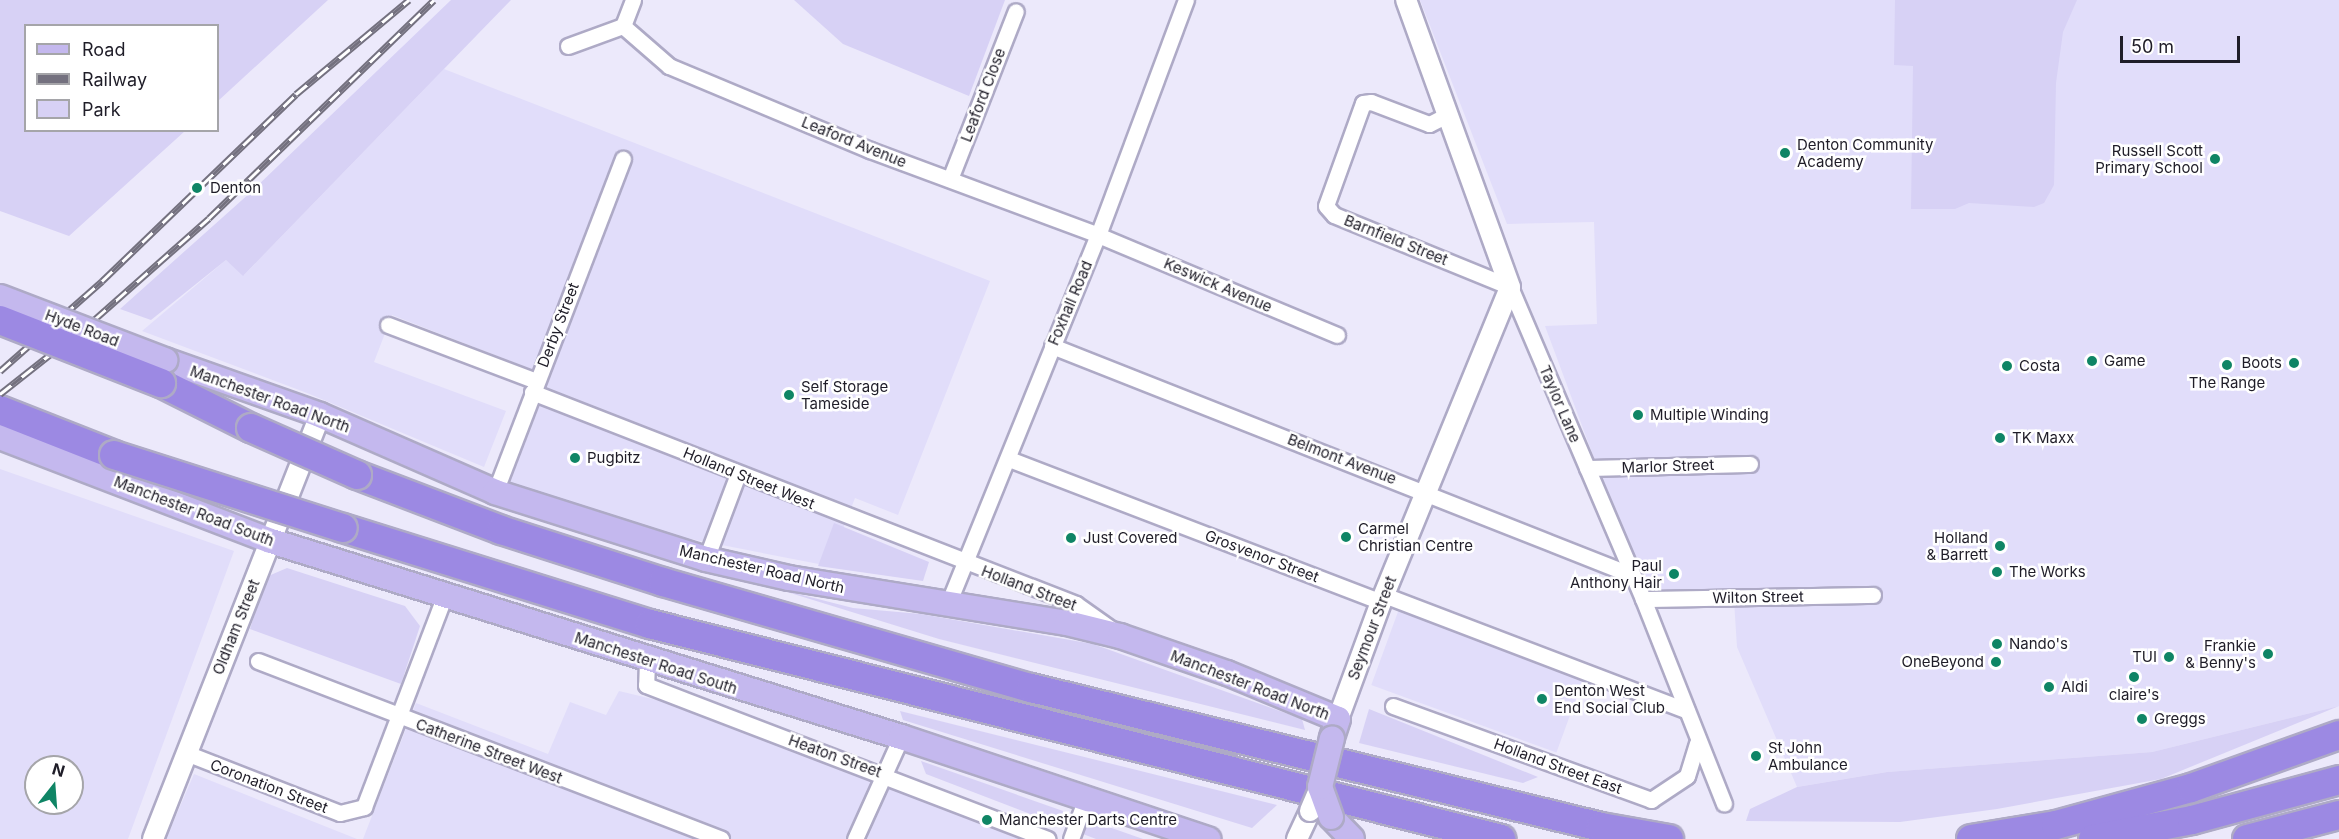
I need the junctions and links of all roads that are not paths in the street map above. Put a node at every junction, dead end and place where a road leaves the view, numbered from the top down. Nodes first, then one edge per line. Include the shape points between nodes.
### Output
1 (633, 0) edge
2 (1186, 0) edge
3 (1406, 0) edge
4 (1016, 11) dead end
5 (624, 26) junction
6 (568, 46) dead end
7 (1447, 115) junction
8 (623, 159) dead end
9 (950, 179) junction
10 (1098, 235) junction
11 (1510, 287) junction
12 (0, 297) edge
13 (0, 321) edge
14 (388, 325) dead end
15 (1337, 335) dead end
16 (1052, 346) junction
17 (165, 360) joint
18 (534, 386) junction
19 (0, 410) edge
20 (320, 415) junction
21 (0, 436) edge
22 (1009, 459) junction
23 (1750, 464) dead end
24 (1587, 468) junction
25 (738, 474) junction
26 (1425, 491) junction
27 (495, 492) junction
28 (271, 541) junction
29 (706, 559) junction
30 (966, 564) junction
31 (1632, 575) junction
32 (445, 595) junction
33 (1873, 595) dead end
34 (1382, 598) junction
35 (1643, 599) junction
36 (948, 604) junction
37 (1120, 636) junction
38 (258, 661) dead end
39 (647, 661) junction
40 (1393, 706) dead end
41 (1687, 711) junction
42 (400, 718) junction
43 (1335, 729) junction
44 (2339, 735) edge
45 (901, 737) junction
46 (1697, 743) junction
47 (186, 753) junction
48 (884, 774) junction
49 (2339, 780) edge
50 (1086, 798) junction
51 (1724, 804) dead end
52 (1321, 814) junction
53 (2339, 815) edge
54 (153, 839) edge
55 (721, 839) edge
56 (855, 839) edge
57 (1047, 839) edge
58 (1071, 839) edge
59 (1208, 839) edge
60 (1297, 839) edge
61 (1352, 839) edge
62 (1501, 839) edge
63 (1669, 839) edge
64 (1971, 839) edge
65 (2093, 839) edge
66 (2247, 839) edge

1 - 5 street
2 - 10 street, Foxhall Road
3 - 7 street, Taylor Lane
4 - 9 street, Leaford Close
5 - 6 street
5 - 9 street, Leaford Avenue via 669,66
7 - 11 street, Taylor Lane
7 - 11 street, Barnfield Street via 1429,124 1371,102 1363,104 1326,206 1334,214
8 - 18 street, Derby Street
9 - 10 street, Leaford Avenue
10 - 15 street, Keswick Avenue
10 - 16 street, Foxhall Road
11 - 24 street, Taylor Lane
11 - 26 street, Seymour Street
12 - 17 main road, Hyde Road, bridge
13 - 63 highway, bridge via 161,383 357,475 501,530 663,582 1031,688 1601,827
14 - 18 street, Holland Street West
16 - 22 street, Foxhall Road
16 - 26 street, Belmont Avenue
17 - 20 main road, Manchester Road North
18 - 25 street, Holland Street West
18 - 27 street, Derby Street
19 - 62 highway, bridge via 114,455 650,624
20 - 27 main road, Manchester Road North
20 - 28 street, Oldham Street
21 - 28 main road, Manchester Road South
22 - 30 street, Foxhall Road
22 - 34 street, Grosvenor Street
23 - 24 street, Marlor Street
24 - 31 street, Taylor Lane
25 - 29 street
25 - 30 street, Holland Street West
26 - 31 street, Belmont Avenue
26 - 34 street, Seymour Street
27 - 29 main road, Manchester Road North
28 - 32 main road, Manchester Road South
28 - 47 street, Oldham Street
29 - 36 main road, Manchester Road North via 845,588
30 - 36 street, Foxhall Road
30 - 37 street, Holland Street via 1076,604
31 - 35 street, Taylor Lane
32 - 39 main road, Manchester Road South
32 - 42 street
33 - 35 street, Wilton Street
34 - 41 street, Grosvenor Street
34 - 43 street, Seymour Street
35 - 41 street, Taylor Lane
36 - 37 main road, Manchester Road North
37 - 43 main road, Manchester Road North via 1227,673
38 - 42 street, Catherine Street West
39 - 45 main road, Manchester Road South
39 - 48 street, Heaton Street via 646,686
40 - 46 street, Holland Street East via 1651,800 1687,776
41 - 46 street, Taylor Lane
42 - 47 street, Coronation Street via 364,807 340,813
42 - 55 street, Catherine Street West
43 - 52 main road, Seymour Street, bridge via 1320,787
44 - 64 highway via 2192,788 2056,825
45 - 48 street
45 - 50 main road, Manchester Road South
46 - 51 street, Taylor Lane
47 - 54 street, Oldham Street
48 - 56 street
48 - 57 street, Heaton Street
49 - 65 highway via 2192,820
50 - 58 street
50 - 59 main road, Manchester Road South
52 - 60 street
52 - 61 main road
53 - 66 highway

